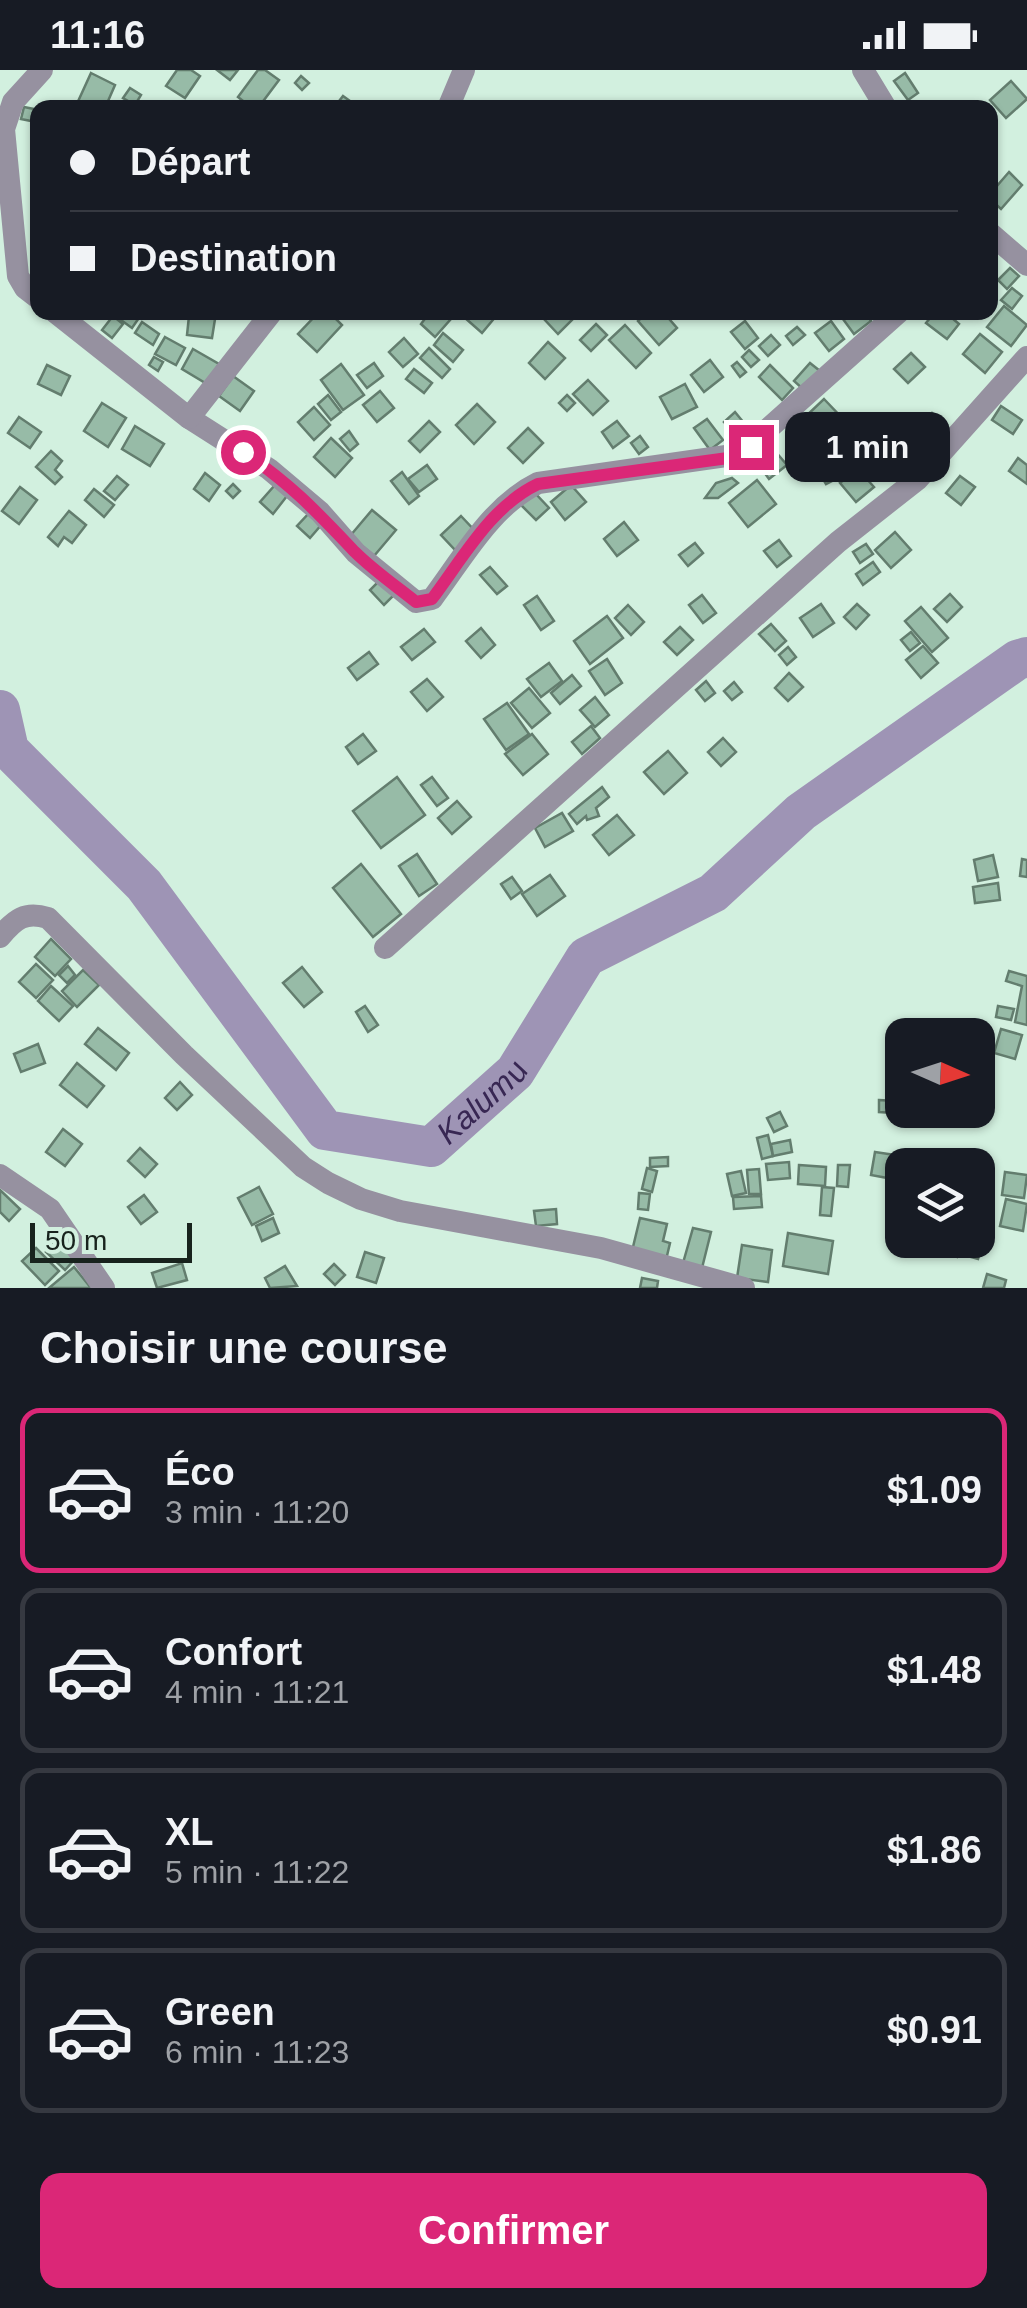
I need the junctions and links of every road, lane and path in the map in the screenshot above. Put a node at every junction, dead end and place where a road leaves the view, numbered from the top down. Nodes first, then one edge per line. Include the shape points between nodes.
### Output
1 (42, 70) edge
2 (464, 70) edge
3 (863, 70) edge
4 (452, 100) edge
5 (881, 100) edge
6 (998, 240) edge
7 (1027, 264) edge
8 (30, 292) edge
9 (65, 320) edge
10 (266, 320) edge
11 (889, 320) edge
12 (1027, 356) edge
13 (190, 418) junction
14 (0, 936) edge
15 (385, 948) dead end
16 (0, 1175) edge
17 (104, 1288) edge
18 (744, 1288) edge

1 - 8 street via 19,92 4,129 18,276
2 - 4 street
3 - 5 street
6 - 7 street
9 - 13 street
10 - 13 street
11 - 13 street via 740,454 519,492 424,603 356,553 269,470
12 - 15 street via 918,479 838,542
14 - 18 street via 14,920 48,918 303,1168 344,1191 400,1211 601,1248
16 - 17 street via 50,1210

